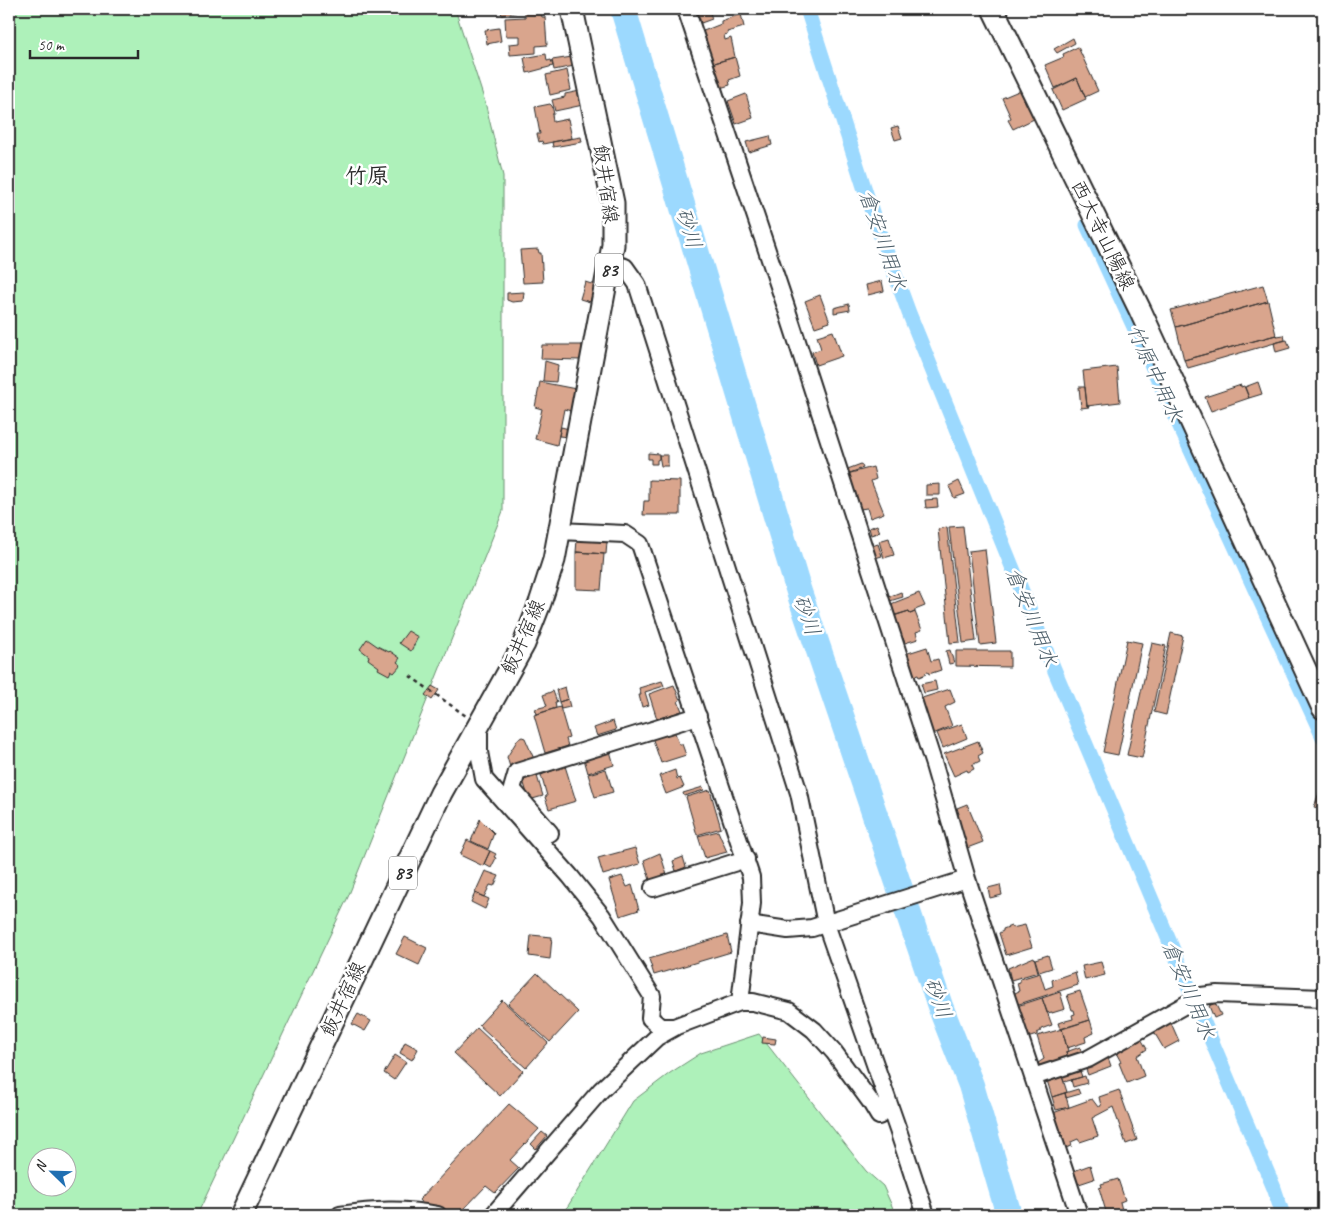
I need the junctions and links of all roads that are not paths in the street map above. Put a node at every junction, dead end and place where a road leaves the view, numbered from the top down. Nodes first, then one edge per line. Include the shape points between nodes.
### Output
1 (572, 9) edge
2 (686, 9) edge
3 (993, 9) edge
4 (610, 263) junction
5 (559, 531) junction
6 (1323, 708) edge
7 (698, 716) junction
8 (479, 726) junction
9 (550, 833) dead end
10 (746, 859) junction
11 (967, 879) junction
12 (653, 888) dead end
13 (829, 923) junction
14 (749, 924) junction
15 (1323, 998) edge
16 (740, 1002) junction
17 (675, 1027) junction
18 (1033, 1077) junction
19 (879, 1116) dead end
20 (241, 1215) edge
21 (340, 1215) edge
22 (438, 1215) edge
23 (493, 1215) edge
24 (926, 1215) edge
25 (1080, 1215) edge

1 - 4 main road, 飯井宿線 / 83 via 613,203
2 - 11 street via 786,304 934,765
3 - 6 main road, 西大寺山陽線 via 1140,310
4 - 5 main road, 飯井宿線 / 83
4 - 13 street via 626,267 637,284 799,793
5 - 7 street via 626,534 640,544
5 - 8 main road, 飯井宿線 / 83 via 554,560 524,644
7 - 9 street via 517,772 512,789
7 - 10 street
8 - 17 street via 484,779 602,916 652,996 650,1018 660,1027
8 - 20 main road, 飯井宿線 / 83 via 441,793
10 - 12 street
10 - 14 street via 752,877
11 - 13 street
11 - 18 street
13 - 14 street via 788,930
13 - 24 street
14 - 16 street
15 - 18 street via 1201,996 1088,1060
16 - 17 street
16 - 19 street via 788,1011 814,1030 834,1052
17 - 23 street via 657,1036 601,1090
18 - 25 street
21 - 22 street via 375,1210 421,1211

